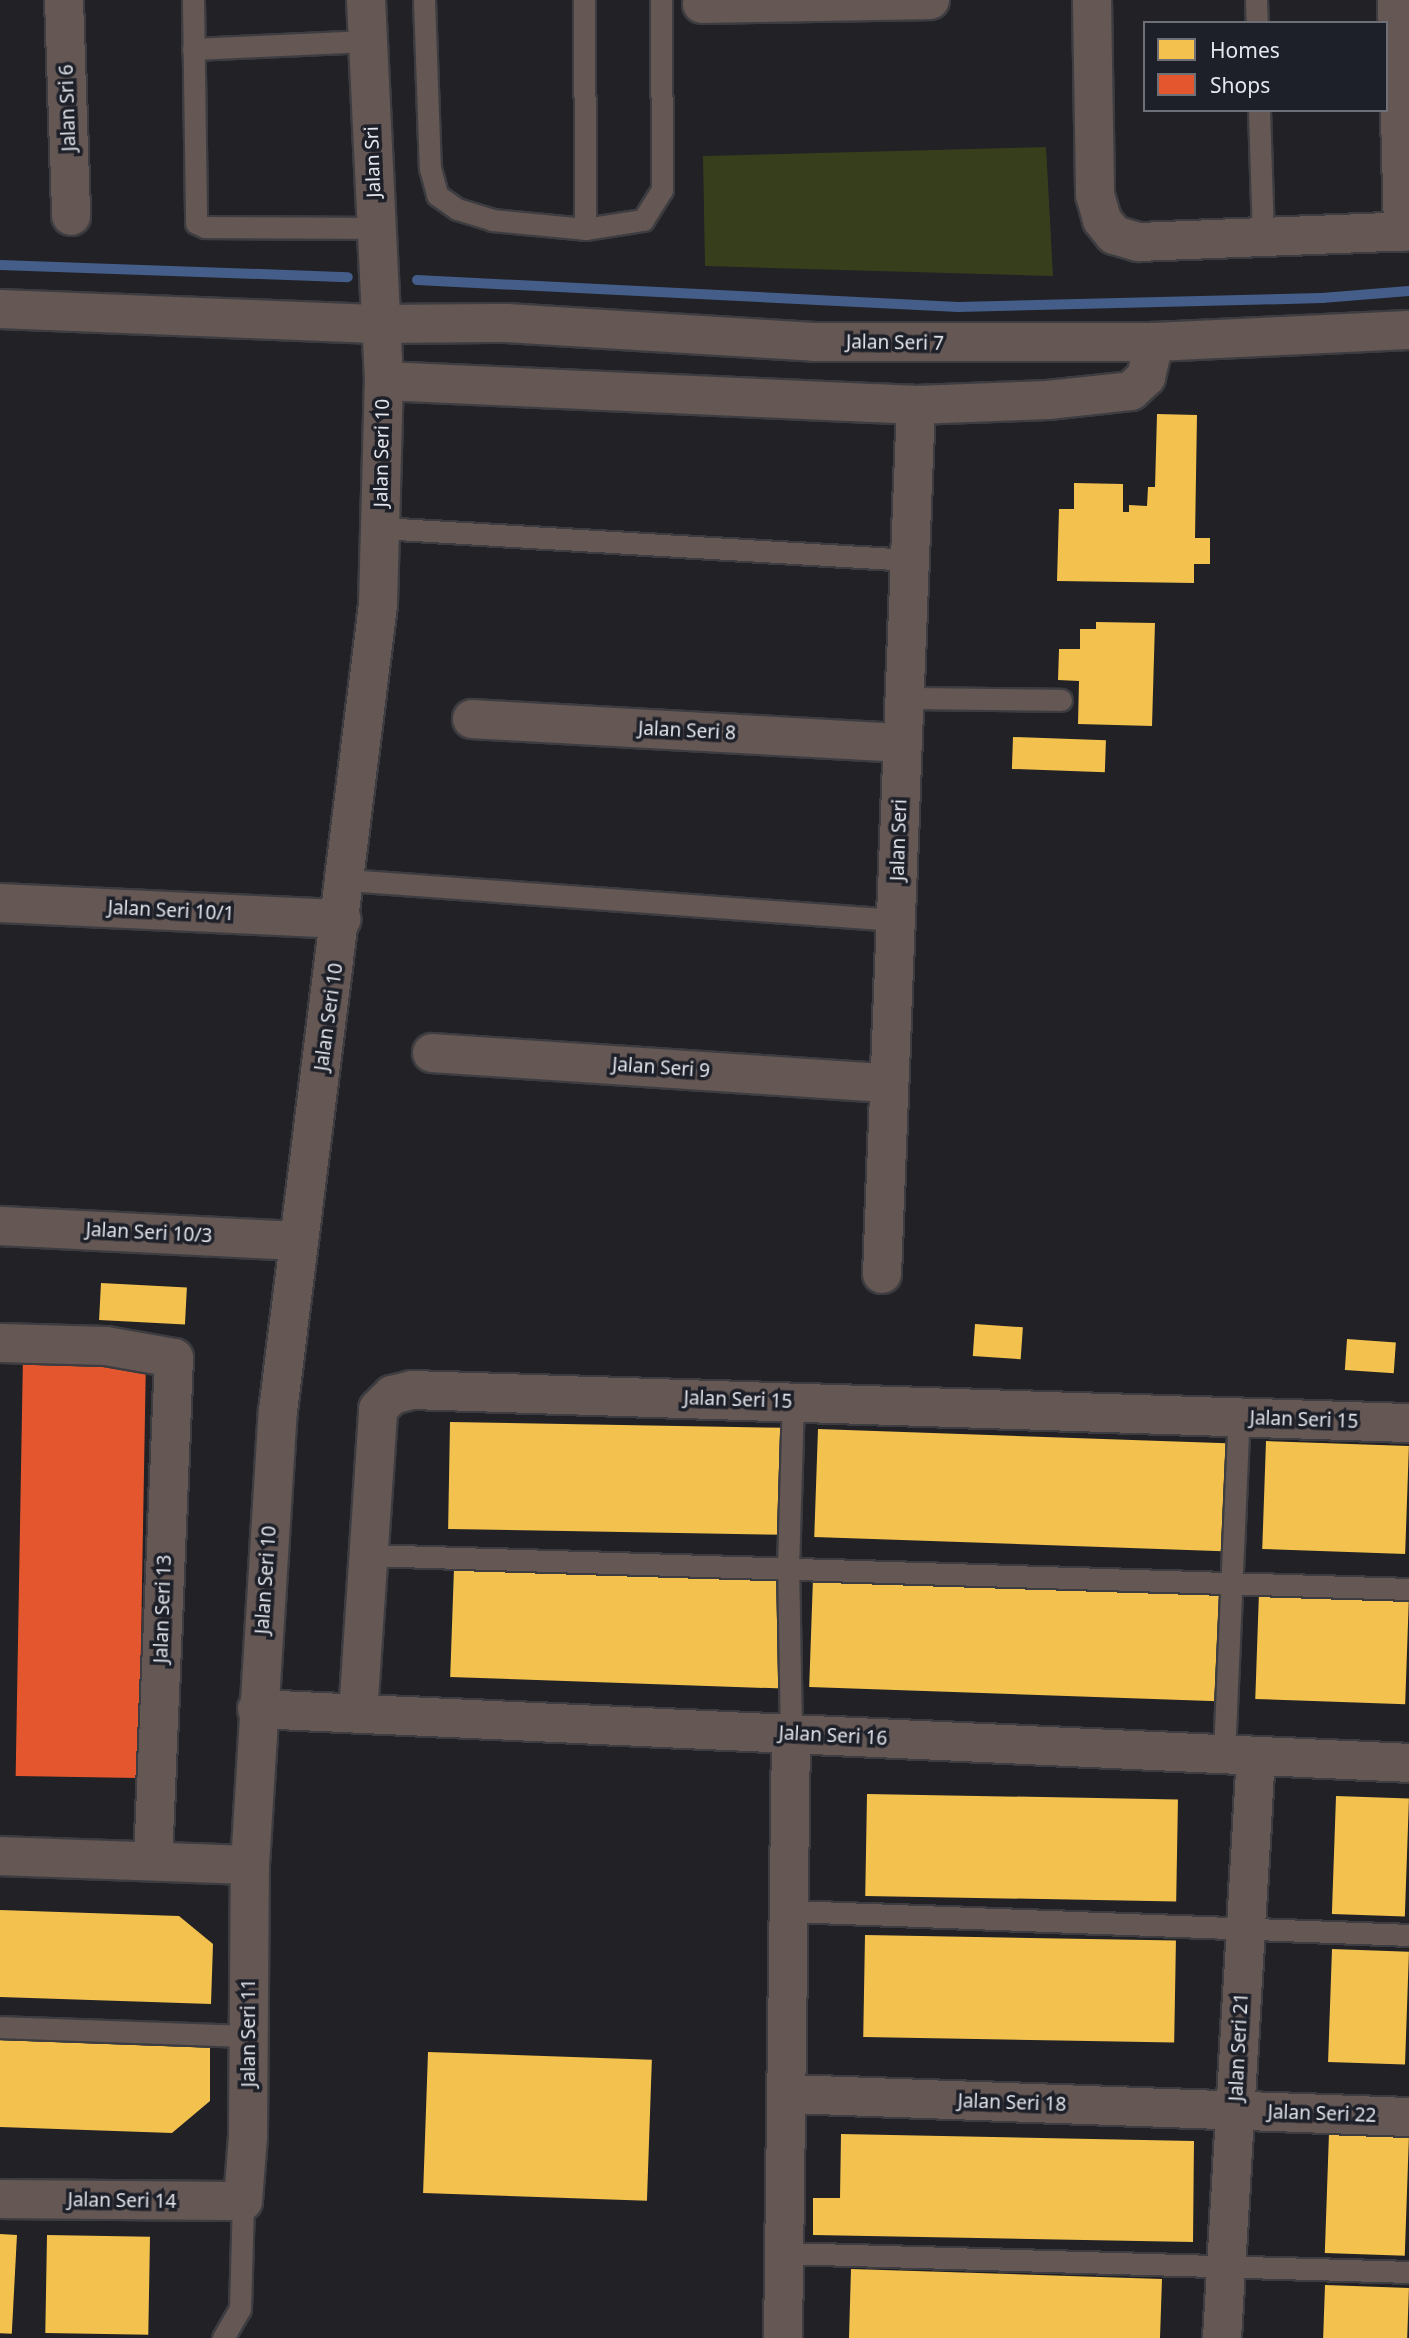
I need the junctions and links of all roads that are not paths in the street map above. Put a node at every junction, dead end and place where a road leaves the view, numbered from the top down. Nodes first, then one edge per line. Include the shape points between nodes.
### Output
1 (64, 0) edge
2 (193, 0) edge
3 (366, 0) edge
4 (424, 0) edge
5 (584, 0) edge
6 (662, 0) edge
7 (930, 0) edge
8 (1092, 0) edge
9 (1256, 0) edge
10 (1397, 0) edge
11 (702, 4) dead end
12 (1257, 21) edge
13 (368, 41) junction
14 (194, 49) junction
15 (1259, 112) edge
16 (71, 215) dead end
17 (375, 228) junction
18 (585, 229) junction
19 (1406, 232) edge
20 (1263, 235) junction
21 (0, 309) edge
22 (381, 324) junction
23 (1409, 330) edge
24 (1154, 342) junction
25 (384, 381) junction
26 (916, 405) junction
27 (381, 528) junction
28 (910, 561) junction
29 (904, 698) junction
30 (1061, 700) dead end
31 (472, 719) dead end
32 (902, 743) junction
33 (346, 880) junction
34 (0, 902) edge
35 (342, 919) junction
36 (896, 920) junction
37 (432, 1053) dead end
38 (890, 1083) junction
39 (0, 1226) edge
40 (298, 1241) junction
41 (882, 1274) dead end
42 (0, 1343) edge
43 (793, 1403) junction
44 (1239, 1417) junction
45 (1409, 1423) edge
46 (368, 1555) junction
47 (788, 1568) junction
48 (1231, 1583) junction
49 (1409, 1589) edge
50 (257, 1709) junction
51 (358, 1714) junction
52 (791, 1734) junction
53 (1240, 1755) junction
54 (1409, 1763) edge
55 (0, 1856) edge
56 (153, 1861) junction
57 (250, 1865) junction
58 (791, 1911) junction
59 (1246, 1929) junction
60 (1409, 1935) edge
61 (0, 2027) edge
62 (249, 2036) junction
63 (790, 2094) junction
64 (1235, 2112) junction
65 (1409, 2117) edge
66 (0, 2199) edge
67 (243, 2201) junction
68 (785, 2253) junction
69 (1225, 2267) junction
70 (1409, 2272) edge
71 (240, 2309) junction
72 (223, 2338) edge
73 (240, 2338) edge
74 (783, 2338) edge
75 (1222, 2338) edge

1 - 16 street, Jalan Sri 6
2 - 14 lane
3 - 13 street, Jalan Sri
4 - 18 lane via 430,168 437,195 457,209 492,220
5 - 18 lane
6 - 18 lane via 662,190 643,220
7 - 11 street
8 - 20 street via 1095,195 1102,220 1114,235 1139,242
9 - 12 lane
10 - 19 street
13 - 14 lane
13 - 17 street, Jalan Sri
14 - 17 lane via 196,223 205,227
15 - 20 lane
17 - 22 street, Jalan Sri
19 - 20 street
21 - 22 street, Jalan Seri 7
22 - 24 street, Jalan Seri 7 via 506,323 814,342
22 - 25 street, Jalan Seri 10
23 - 24 street, Jalan Seri 7
24 - 26 street via 1146,377 1121,395
25 - 26 street
25 - 27 street, Jalan Seri 10
26 - 28 street, Jalan Seri
27 - 28 lane
27 - 33 street, Jalan Seri 10 via 378,605
28 - 29 street, Jalan Seri
29 - 30 lane
29 - 32 street, Jalan Seri
31 - 32 street, Jalan Seri 8
32 - 36 street, Jalan Seri
33 - 35 street, Jalan Seri 10
33 - 36 lane
34 - 35 street, Jalan Seri 10/1
35 - 40 street, Jalan Seri 10
36 - 38 street, Jalan Seri
37 - 38 street, Jalan Seri 9
38 - 41 street, Jalan Seri
39 - 40 street, Jalan Seri 10/3
40 - 50 street, Jalan Seri 10 via 278,1410
42 - 56 street, Jalan Seri 13 via 106,1346 174,1358
43 - 44 street, Jalan Seri 15
43 - 46 street, Jalan Seri 15 via 412,1390 392,1395 378,1409
43 - 47 lane
44 - 45 street, Jalan Seri 15
44 - 48 lane
46 - 47 lane
46 - 51 street, Jalan Seri 15
47 - 48 lane
47 - 52 lane
48 - 49 lane
48 - 53 lane
50 - 51 street, Jalan Seri 16
50 - 57 street, Jalan Seri 11
51 - 52 street, Jalan Seri 16
52 - 53 street, Jalan Seri 16
52 - 58 street
53 - 54 street, Jalan Seri 16
53 - 59 street, Jalan Seri 21
55 - 56 street
56 - 57 street
57 - 62 street, Jalan Seri 11
58 - 59 lane
58 - 63 street
59 - 60 lane
59 - 64 street, Jalan Seri 21
61 - 62 lane
62 - 67 street, Jalan Seri 11
63 - 64 street, Jalan Seri 18
63 - 68 street
64 - 65 street, Jalan Seri 22
64 - 69 street, Jalan Seri 21
66 - 67 street, Jalan Seri 14
67 - 71 lane
68 - 69 lane
68 - 74 street
69 - 70 lane
69 - 75 street, Jalan Seri 21
71 - 72 lane
71 - 73 lane

